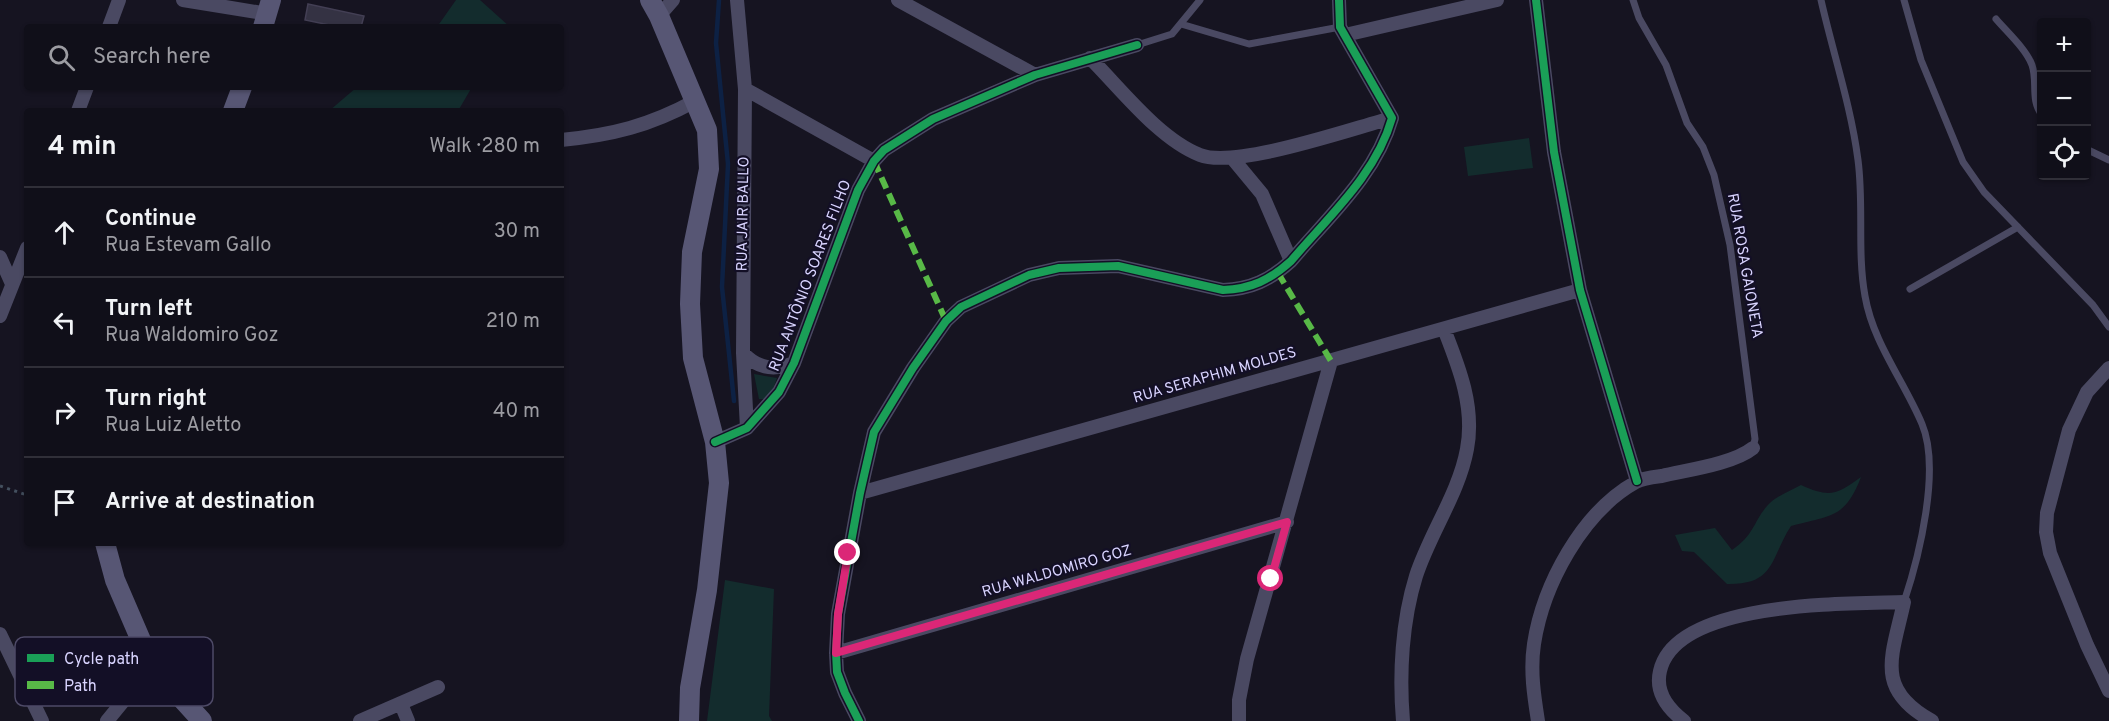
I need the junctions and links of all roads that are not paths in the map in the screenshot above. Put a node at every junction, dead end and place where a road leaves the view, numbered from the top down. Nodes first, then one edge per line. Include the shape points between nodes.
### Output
1 (119, 0) edge
2 (183, 0) edge
3 (673, 0) edge
4 (737, 0) edge
5 (897, 0) edge
6 (1200, 0) edge
7 (1339, 0) edge
8 (1497, 0) edge
9 (1536, 0) edge
10 (1633, 0) edge
11 (1821, 0) edge
12 (1904, 0) edge
13 (654, 8) edge
14 (267, 14) edge
15 (1996, 19) dead end
16 (110, 24) edge
17 (1181, 24) junction
18 (1342, 31) junction
19 (1137, 45) joint
20 (1090, 58) junction
21 (1035, 75) junction
22 (745, 89) junction
23 (86, 90) edge
24 (241, 90) edge
25 (695, 101) junction
26 (2037, 103) edge
27 (79, 108) edge
28 (234, 108) edge
29 (1392, 118) junction
30 (564, 141) edge
31 (2091, 151) edge
32 (1233, 159) junction
33 (2109, 160) edge
34 (874, 161) junction
35 (2018, 227) junction
36 (0, 256) edge
37 (24, 257) edge
38 (1291, 261) junction
39 (12, 284) junction
40 (1910, 289) dead end
41 (1580, 290) junction
42 (0, 316) edge
43 (2109, 327) edge
44 (1444, 329) junction
45 (743, 353) junction
46 (1331, 361) junction
47 (794, 363) junction
48 (2109, 368) edge
49 (747, 428) junction
50 (715, 442) junction
51 (1753, 448) joint
52 (1637, 481) junction
53 (860, 493) junction
54 (1287, 522) junction
55 (106, 546) edge
56 (1904, 602) junction
57 (0, 634) edge
58 (140, 637) edge
59 (836, 653) junction
60 (15, 665) edge
61 (438, 687) dead end
62 (2109, 690) edge
63 (401, 704) junction
64 (35, 706) edge
65 (119, 706) edge
66 (188, 706) edge
67 (42, 721) edge
68 (107, 721) edge
69 (202, 721) edge
70 (360, 721) edge
71 (408, 721) edge
72 (689, 721) edge
73 (859, 721) edge
74 (1239, 721) edge
75 (1403, 721) edge
76 (1538, 721) edge
77 (1684, 721) edge
78 (1932, 721) edge

1 - 16 street
2 - 14 street
3 - 13 street
4 - 22 street, RUA JAIR BALLO
5 - 21 street
6 - 17 lane
7 - 18 street
8 - 18 street
9 - 41 street via 1554,152
10 - 51 lane, RUA ROSA GAIONETA via 1714,175 1730,245 1749,386
11 - 56 lane via 1858,159 1864,296 1929,445 1931,467 1919,551
12 - 35 lane via 1921,60 1963,162 1984,192
13 - 25 main road
15 - 26 lane via 2031,62
17 - 18 lane via 1249,44
17 - 19 lane via 1172,34
18 - 29 street
19 - 20 street, RUA ANTÔNIO SOARES FILHO
20 - 21 street, RUA ANTÔNIO SOARES FILHO
20 - 32 street via 1179,144 1200,155
21 - 34 street, RUA ANTÔNIO SOARES FILHO via 933,119 884,150
22 - 34 street
22 - 45 street, RUA JAIR BALLO
23 - 27 street
24 - 28 main road
25 - 30 street via 643,126
25 - 50 main road via 707,130 710,169 692,252 693,358
29 - 32 street
29 - 38 street via 1378,154 1364,175
31 - 33 lane
32 - 38 street via 1262,194
34 - 47 street, RUA ANTÔNIO SOARES FILHO via 858,190
35 - 40 lane
35 - 43 lane
36 - 39 street
37 - 39 street
38 - 53 street via 1258,284 1223,290 1118,266 1059,268 1029,274 961,307 935,335 885,411 874,432
39 - 42 street
41 - 44 street, RUA SERAPHIM MOLDES
41 - 52 street
44 - 46 street, RUA SERAPHIM MOLDES
44 - 75 street via 1467,394 1467,448 1416,575 1407,613 1401,686
45 - 47 street via 752,362 777,369
45 - 49 street, RUA JAIR BALLO
46 - 53 street, RUA SERAPHIM MOLDES
46 - 54 street
47 - 49 street, RUA ANTÔNIO SOARES FILHO via 779,392
48 - 62 street via 2087,392 2069,430 2047,513 2046,532 2050,553
49 - 50 street, RUA ANTÔNIO SOARES FILHO
50 - 72 main road via 719,483 690,688
51 - 52 street via 1719,462
52 - 76 street via 1593,519 1559,567 1534,644 1533,687
53 - 59 street via 838,614
54 - 59 street, RUA WALDOMIRO GOZ
54 - 74 street via 1247,659
55 - 58 main road via 115,580
56 - 77 street via 1760,612 1715,621 1690,633 1664,657 1658,682 1662,699
56 - 78 street via 1892,665 1893,682 1902,701
57 - 60 street
59 - 73 street via 844,693
61 - 63 street
63 - 70 street
63 - 71 street
64 - 67 street
65 - 68 street
66 - 69 main road

